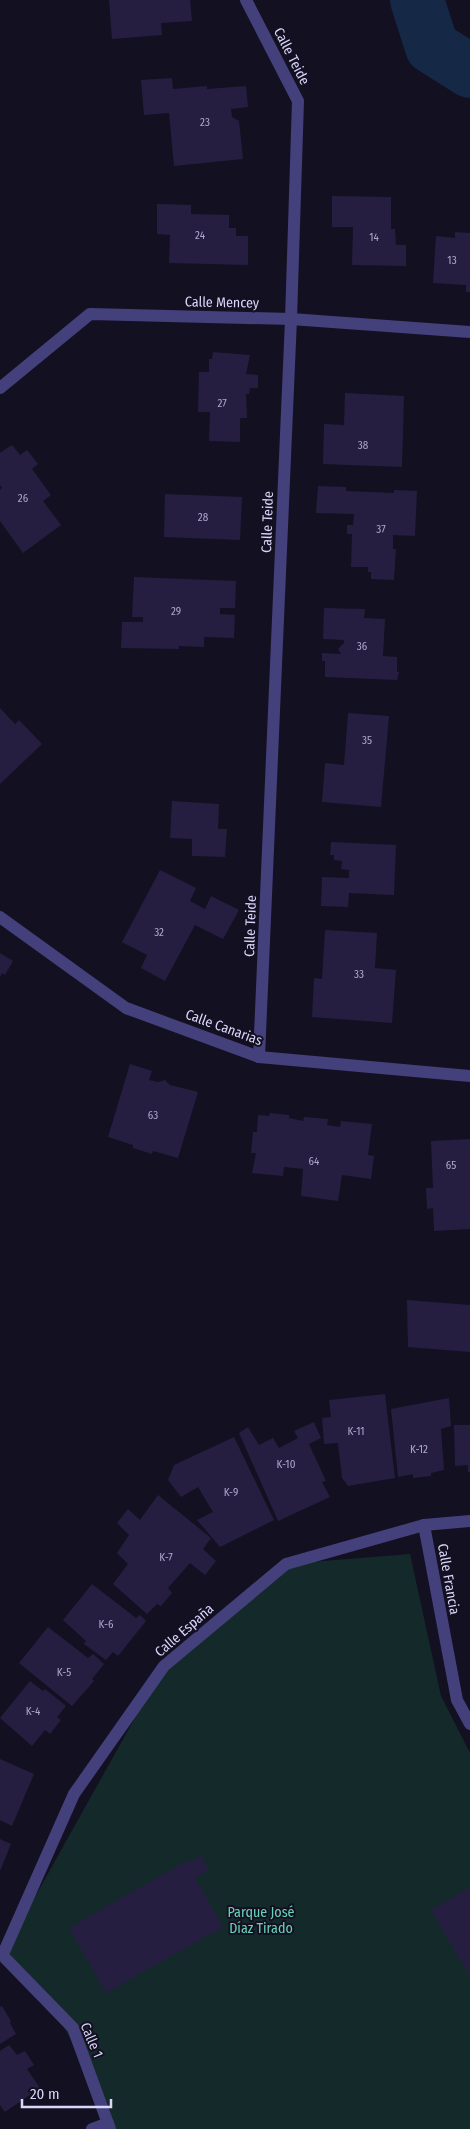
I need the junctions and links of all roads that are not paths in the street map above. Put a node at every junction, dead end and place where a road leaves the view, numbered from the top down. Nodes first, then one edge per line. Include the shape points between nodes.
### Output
1 (246, 0) edge
2 (291, 319) junction
3 (470, 332) edge
4 (0, 388) edge
5 (0, 917) edge
6 (259, 1057) junction
7 (470, 1076) edge
8 (470, 1521) edge
9 (424, 1525) junction
10 (470, 1724) edge
11 (2, 1953) edge
12 (109, 2126) edge
13 (92, 2129) edge

1 - 2 street, Calle Teide via 298,101
2 - 3 street, Calle Mencey
2 - 4 street, Calle Mencey via 90,314
2 - 6 street, Calle Teide
5 - 6 street, Calle Canarias via 126,1008
6 - 7 street, Calle Canarias
8 - 9 street, Calle España
9 - 10 street, Calle Francia via 457,1700
9 - 11 street, Calle España via 286,1564 164,1666 74,1794
11 - 12 street, Calle 1 via 73,2028
12 - 13 street

